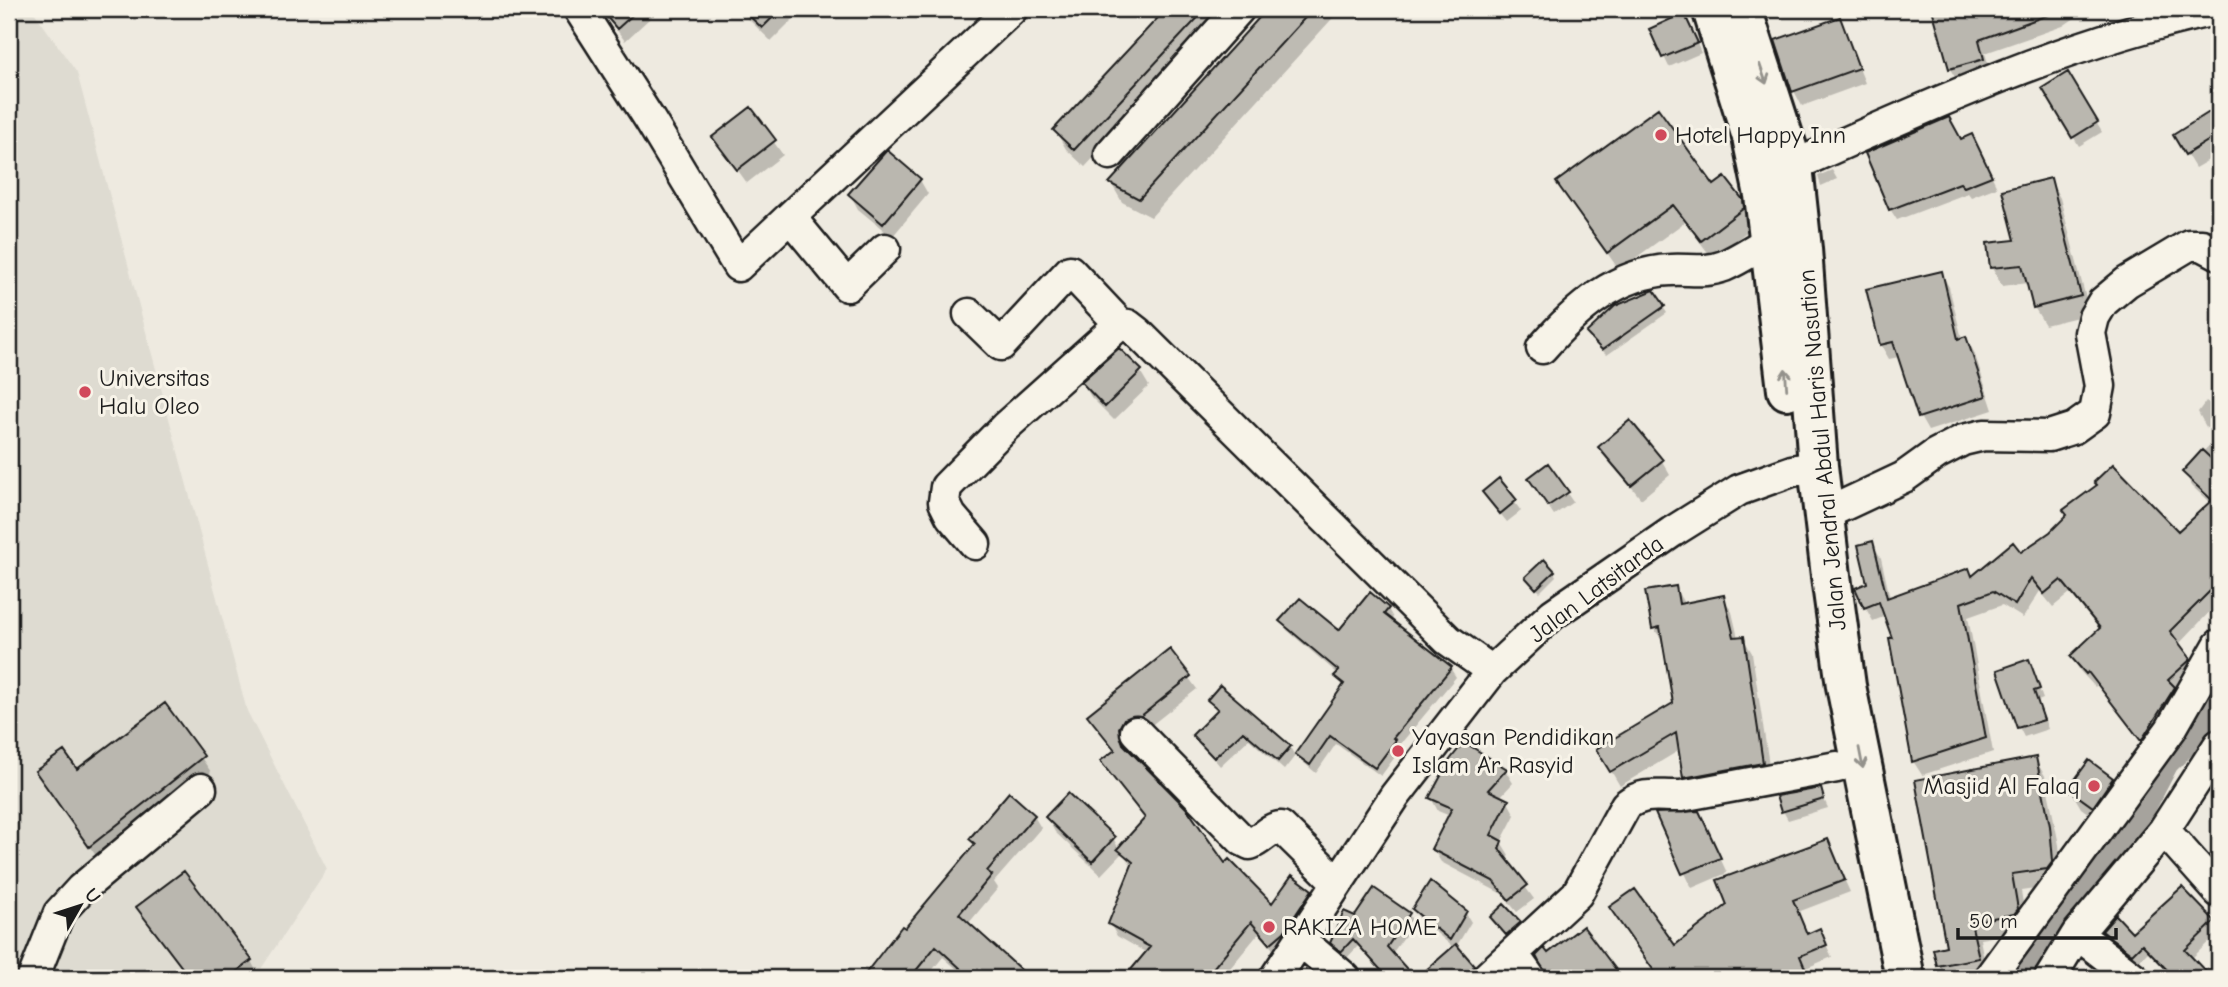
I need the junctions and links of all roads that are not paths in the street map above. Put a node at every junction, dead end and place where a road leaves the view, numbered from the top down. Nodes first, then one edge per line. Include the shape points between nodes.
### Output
1 (579, 9) edge
2 (1012, 9) edge
3 (1239, 9) edge
4 (1712, 9) edge
5 (1742, 9) edge
6 (2219, 9) edge
7 (1110, 155) dead end
8 (1793, 166) junction
9 (790, 217) junction
10 (1771, 240) junction
11 (885, 249) dead end
12 (2219, 254) edge
13 (969, 314) dead end
14 (1120, 324) junction
15 (1542, 348) dead end
16 (1805, 469) junction
17 (1823, 514) junction
18 (975, 544) dead end
19 (2219, 645) edge
20 (1492, 671) junction
21 (1136, 732) dead end
22 (2219, 745) edge
23 (1837, 767) junction
24 (201, 789) dead end
25 (2164, 830) junction
26 (1337, 882) junction
27 (2219, 892) edge
28 (2077, 934) junction
29 (1301, 942) junction
30 (1513, 954) junction
31 (33, 978) edge
32 (1275, 978) edge
33 (1345, 978) edge
34 (1486, 978) edge
35 (1530, 978) edge
36 (1878, 978) edge
37 (1905, 978) edge
38 (1989, 978) edge
39 (2050, 978) edge
40 (2134, 978) edge

1 - 9 street via 738,266
2 - 9 street
3 - 7 street
4 - 10 highway, Jalan Jendral Abdul Haris Nasution via 1752,137
5 -> 8 highway, Jalan Jendral Abdul Haris Nasution
6 - 8 street via 2050,56
8 - 16 highway, Jalan Jendral Abdul Haris Nasution
9 - 11 street via 847,286
10 - 15 street via 1725,266 1648,274 1614,286 1591,300
16 -> 10 highway, Jalan Jendral Abdul Haris Nasution via 1784,356
12 - 17 street via 2202,245 2189,245 2103,302 2090,333 2100,386 2095,413 2074,428 2049,436 1984,435 1963,440 1904,477
13 - 14 street via 1001,345 1070,271
14 - 18 street via 946,486 944,502
14 - 20 street via 1137,332 1448,640
16 - 17 highway, Jalan Jendral Abdul Haris Nasution
16 - 20 street, Jalan Latsitarda via 1740,490 1629,559 1553,614
16 - 23 highway, Jalan Jendral Abdul Haris Nasution via 1798,532
17 -> 37 highway, Jalan Jendral Abdul Haris Nasution via 1846,686
19 - 38 street via 2171,729
20 - 26 street, Jalan Latsitarda via 1395,796
21 - 26 street via 1242,840 1256,842 1281,827
22 - 25 street
23 - 30 street via 1681,796 1636,798 1626,805 1577,894
23 - 36 highway, Jalan Jendral Abdul Haris Nasution
24 - 31 street via 81,889 59,913
25 - 27 street
25 - 28 street
26 - 29 street, Jalan Latsitarda
28 - 39 street
28 - 40 street
29 - 32 street, Jalan Latsitarda
29 - 33 street
30 - 34 street
30 - 35 street

